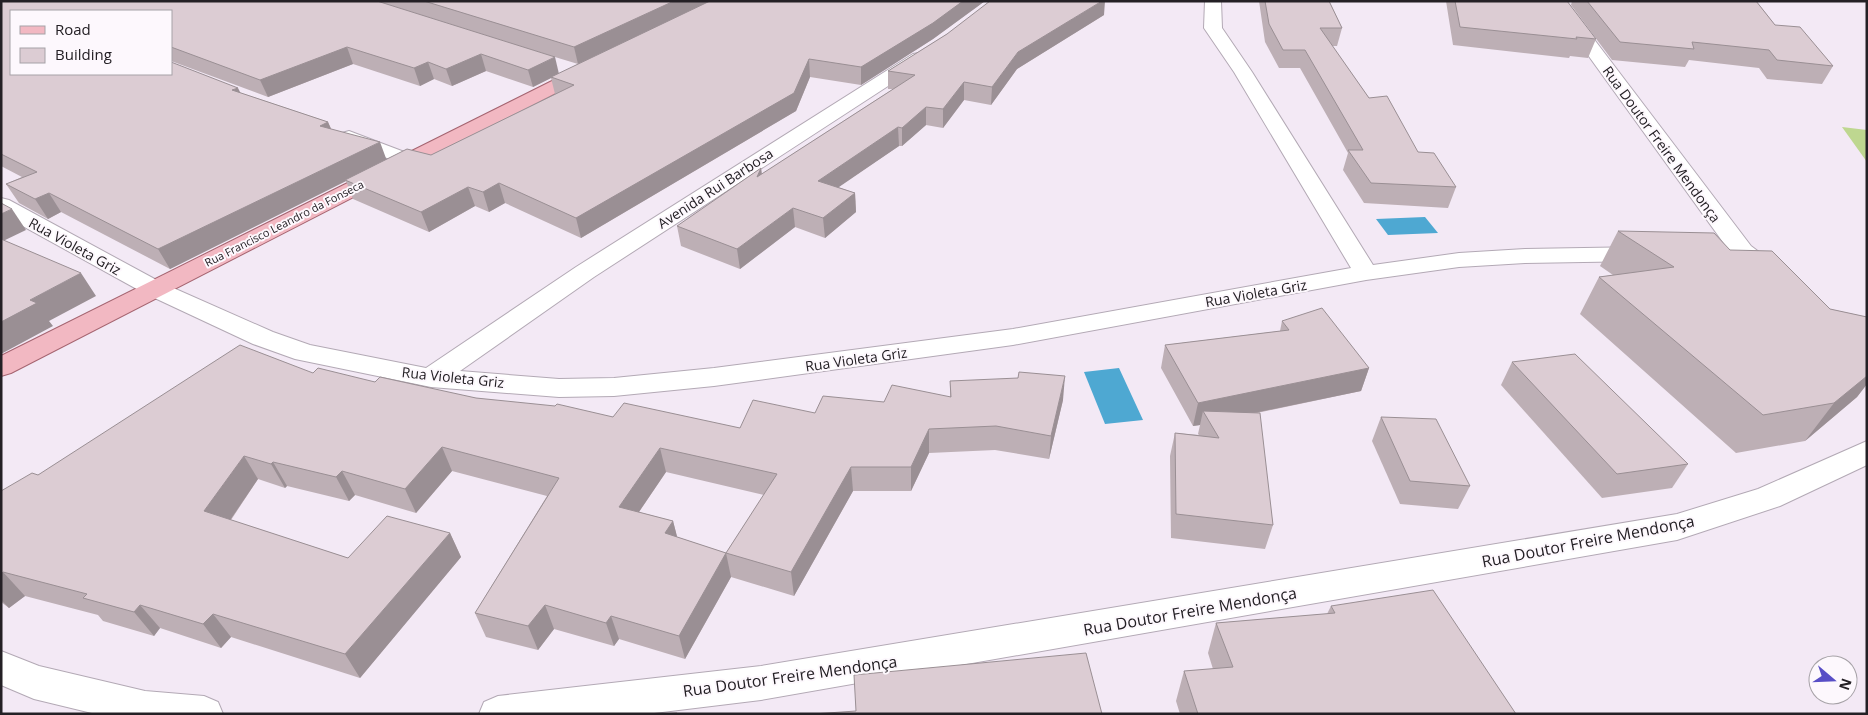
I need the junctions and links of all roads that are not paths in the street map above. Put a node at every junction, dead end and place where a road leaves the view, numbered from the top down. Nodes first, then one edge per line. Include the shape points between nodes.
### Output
1 (1213, 1) edge
2 (1557, 1) edge
3 (940, 45) edge
4 (579, 69) edge
5 (336, 132) edge
6 (408, 160) junction
7 (1, 205) edge
8 (1714, 252) edge
9 (1742, 252) junction
10 (1666, 253) edge
11 (1366, 273) junction
12 (1788, 286) edge
13 (153, 288) junction
14 (1, 367) edge
15 (431, 378) junction
16 (1867, 452) edge
17 (1, 667) edge
18 (204, 714) edge
19 (498, 714) edge

1 - 11 street via 1213,28
2 - 9 street, Rua Doutor Freire Mendonça
3 - 15 street, Avenida Rui Barbosa via 585,272
4 - 6 main road, Rua Francisco Leandro da Fonseca
5 - 6 street
6 - 13 main road, Rua Francisco Leandro da Fonseca
7 - 13 street, Rua Violeta Griz
8 - 9 street
9 - 12 street, Rua Doutor Freire Mendonça
10 - 11 street, Rua Violeta Griz via 1459,260
11 - 15 street, Rua Violeta Griz via 1013,337 714,377 614,387 559,388
13 - 14 main road, Rua Francisco Leandro da Fonseca
13 - 15 street, Rua Violeta Griz via 263,338 306,353
16 - 19 street, Rua Doutor Freire Mendonça via 1769,498 1677,527 760,682
17 - 18 street via 34,682 136,706

